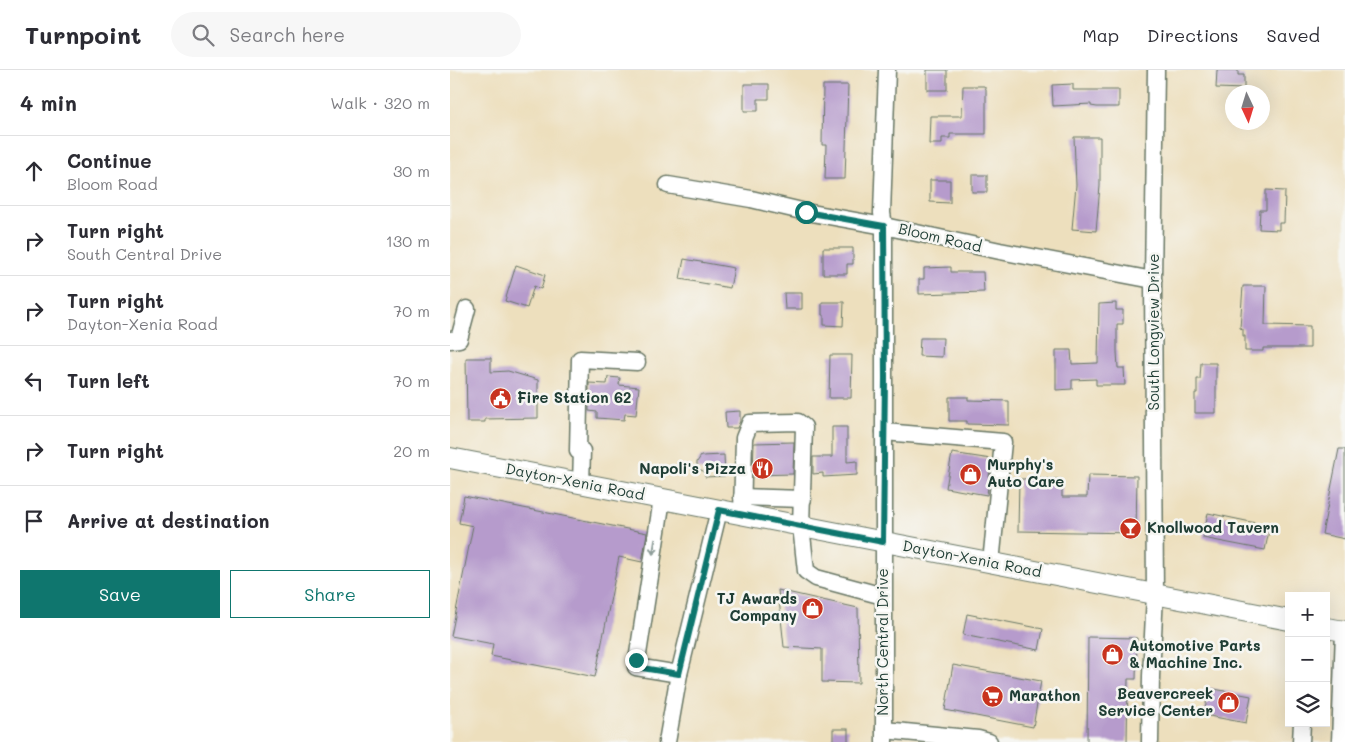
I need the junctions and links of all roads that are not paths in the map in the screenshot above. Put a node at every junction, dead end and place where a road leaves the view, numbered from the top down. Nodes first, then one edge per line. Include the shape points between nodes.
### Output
1 (887, 70) edge
2 (1156, 70) edge
3 (668, 185) dead end
4 (884, 226) junction
5 (1153, 280) junction
6 (467, 309) dead end
7 (450, 340) edge
8 (637, 362) dead end
9 (884, 432) junction
10 (450, 458) edge
11 (581, 483) junction
12 (662, 499) junction
13 (803, 499) junction
14 (742, 506) junction
15 (719, 510) junction
16 (801, 526) junction
17 (883, 542) junction
18 (991, 562) junction
19 (1154, 594) junction
20 (883, 596) junction
21 (1285, 619) edge
22 (1338, 630) edge
23 (679, 674) junction
24 (1343, 698) edge
25 (1302, 727) edge
26 (884, 736) edge
27 (930, 738) edge
28 (667, 742) edge
29 (989, 742) edge
30 (1150, 742) edge
31 (1301, 742) edge
32 (1340, 742) edge

1 - 4 street, North Central Drive
2 - 5 street, South Longview Drive
3 - 4 street, Bloom Road
4 - 5 street, Bloom Road
4 - 9 street, North Central Drive
5 - 19 street, South Longview Drive
6 - 7 street via 459,339
8 - 11 street via 580,359 578,451 582,451
9 - 17 street, North Central Drive
9 - 18 street via 1003,442
10 - 11 main road, Dayton-Xenia Road
11 - 12 main road, Dayton-Xenia Road
12 - 15 main road, Dayton-Xenia Road
12 -> 23 street via 636,667
13 - 14 street
13 - 14 street via 804,427 798,422 750,424 744,438
13 - 16 street
14 - 15 main road, Dayton-Xenia Road
14 - 16 main road, Dayton-Xenia Road
15 - 23 street
16 - 17 main road, Dayton-Xenia Road
16 - 20 street via 806,571 816,578
17 - 18 main road, Dayton-Xenia Road
17 - 20 street, North Central Drive
18 - 19 main road, Dayton-Xenia Road
19 - 21 main road, Dayton-Xenia Road
19 - 30 street, South Longview Drive
20 - 26 street, North Central Drive
22 - 24 street
23 - 28 street
24 - 32 street
25 - 31 street
26 - 27 street
27 - 29 street

